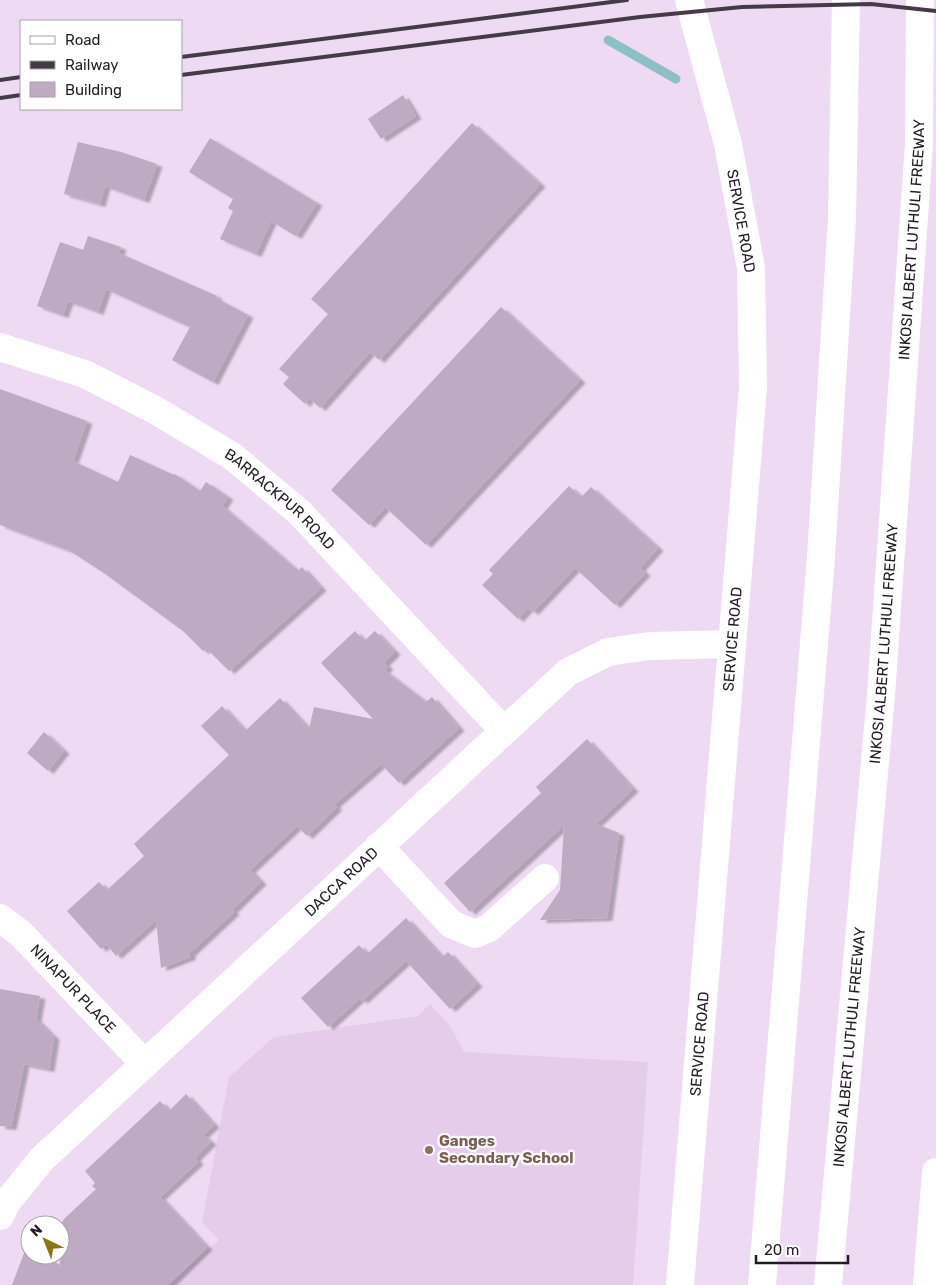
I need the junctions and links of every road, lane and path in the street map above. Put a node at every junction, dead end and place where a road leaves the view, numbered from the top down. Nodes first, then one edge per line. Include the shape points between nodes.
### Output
1 (689, 0) edge
2 (846, 0) edge
3 (920, 0) edge
4 (0, 347) edge
5 (732, 644) junction
6 (504, 731) junction
7 (379, 846) junction
8 (545, 878) dead end
9 (0, 918) edge
10 (145, 1064) junction
11 (936, 1172) edge
12 (0, 1216) edge
13 (680, 1285) edge
14 (762, 1285) edge
15 (828, 1285) edge
16 (927, 1285) edge

1 - 5 main road, SERVICE ROAD via 728,144 751,268 752,387
2 - 14 main road via 842,218 821,557
3 - 15 main road, INKOSI ALBERT LUTHULI FREEWAY via 919,144 881,685
4 - 6 main road, BARRACKPUR ROAD via 85,374 155,410 232,456 299,512
5 - 6 main road, DACCA ROAD via 649,646 608,652 568,672
5 - 13 main road, SERVICE ROAD
6 - 7 main road, DACCA ROAD
7 - 8 main road via 451,924 475,934 489,928
7 - 10 main road, DACCA ROAD
9 - 10 main road, NINAPUR PLACE via 21,934
10 - 12 main road, DACCA ROAD via 42,1160
11 - 16 main road

